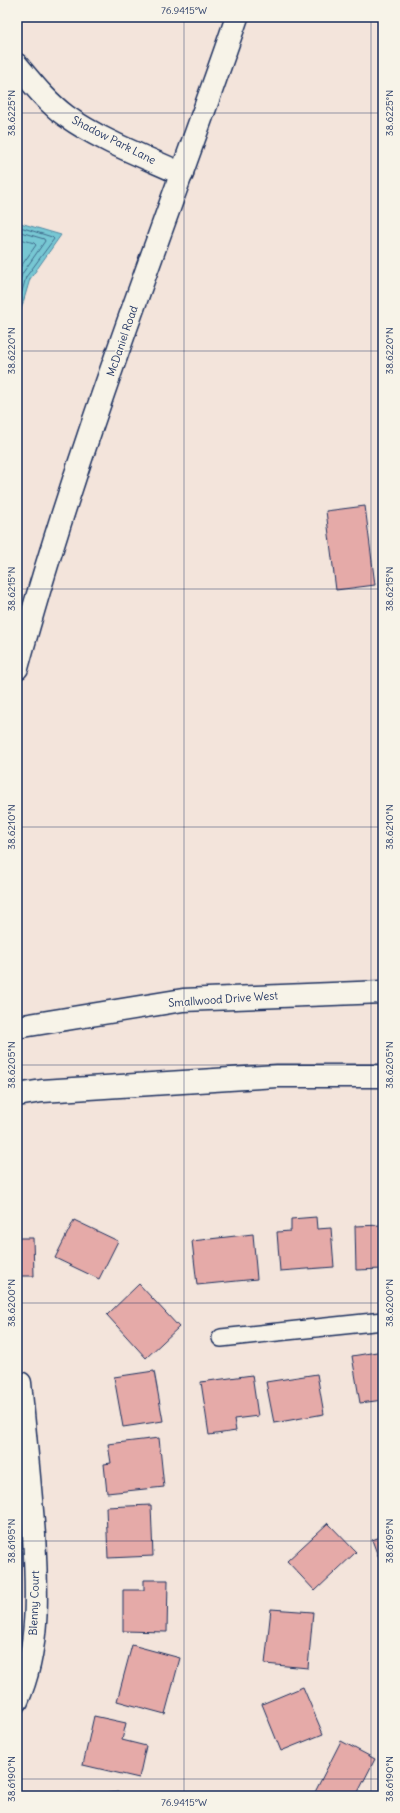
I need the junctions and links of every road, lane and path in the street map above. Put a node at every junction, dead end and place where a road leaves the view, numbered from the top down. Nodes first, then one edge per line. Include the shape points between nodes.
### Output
1 (237, 17) edge
2 (17, 65) edge
3 (182, 174) junction
4 (17, 668) edge
5 (383, 992) edge
6 (17, 1027) edge
7 (383, 1076) edge
8 (17, 1094) edge
9 (383, 1321) edge
10 (221, 1338) dead end
11 (20, 1383) dead end
12 (17, 1701) edge

1 - 3 main road, McDaniel Road
2 - 3 main road, Shadow Park Lane via 66,116 118,145
3 - 4 main road, McDaniel Road via 141,283 76,475
5 - 6 main road, Smallwood Drive West via 183,1000
7 - 8 main road via 277,1076
9 - 10 lane
11 - 12 main road, Blenny Court via 37,1586 29,1668

